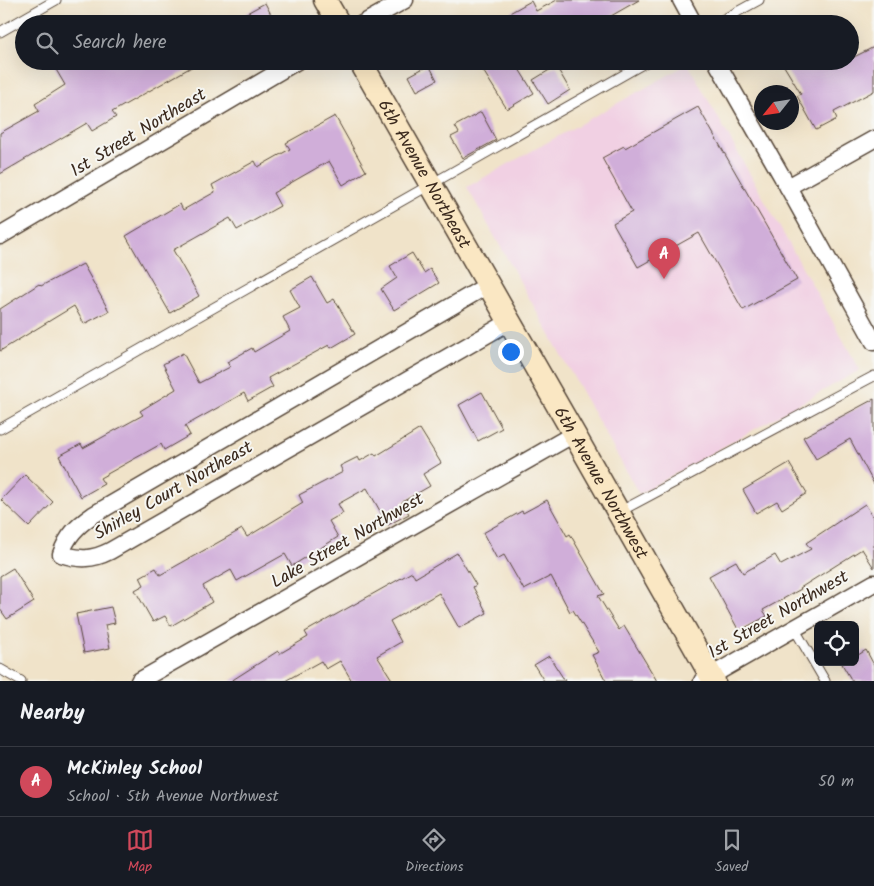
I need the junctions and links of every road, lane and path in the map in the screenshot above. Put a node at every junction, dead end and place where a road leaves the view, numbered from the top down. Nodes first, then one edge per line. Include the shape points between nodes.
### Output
1 (56, 0) edge
2 (325, 0) edge
3 (405, 0) edge
4 (681, 0) edge
5 (759, 0) edge
6 (30, 15) edge
7 (334, 15) edge
8 (378, 15) edge
9 (689, 15) edge
10 (732, 15) edge
11 (15, 23) edge
12 (0, 32) edge
13 (282, 70) edge
14 (365, 70) edge
15 (632, 70) edge
16 (721, 70) edge
17 (874, 139) edge
18 (430, 185) junction
19 (788, 187) junction
20 (1, 234) edge
21 (488, 285) junction
22 (509, 322) junction
23 (874, 342) edge
24 (874, 376) edge
25 (0, 429) edge
26 (574, 434) junction
27 (619, 512) junction
28 (874, 583) edge
29 (794, 628) junction
30 (0, 669) edge
31 (709, 679) edge
32 (21, 681) edge
33 (140, 681) edge
34 (825, 681) edge

1 - 6 lane
2 - 7 street
3 - 8 street
4 - 9 street
5 - 10 lane
11 - 12 lane
13 - 20 street, 1st Street Northeast
14 - 18 street, 6th Avenue Northeast
15 - 18 lane
16 - 19 street
17 - 19 street
18 - 21 street, 6th Avenue Northeast
18 - 25 lane
19 - 23 street
21 - 22 street, 6th Avenue Northwest
21 - 22 street, Shirley Court Northeast via 93,515 73,530 61,554 87,559 110,551
22 - 26 street, 6th Avenue Northwest
24 - 27 lane
26 - 27 street, 6th Avenue Northwest
26 - 33 street, Lake Street Northwest
27 - 31 street, 6th Avenue Northwest
28 - 29 street, 1st Street Northwest
29 - 31 street, 1st Street Northwest
29 - 34 lane
30 - 32 lane

